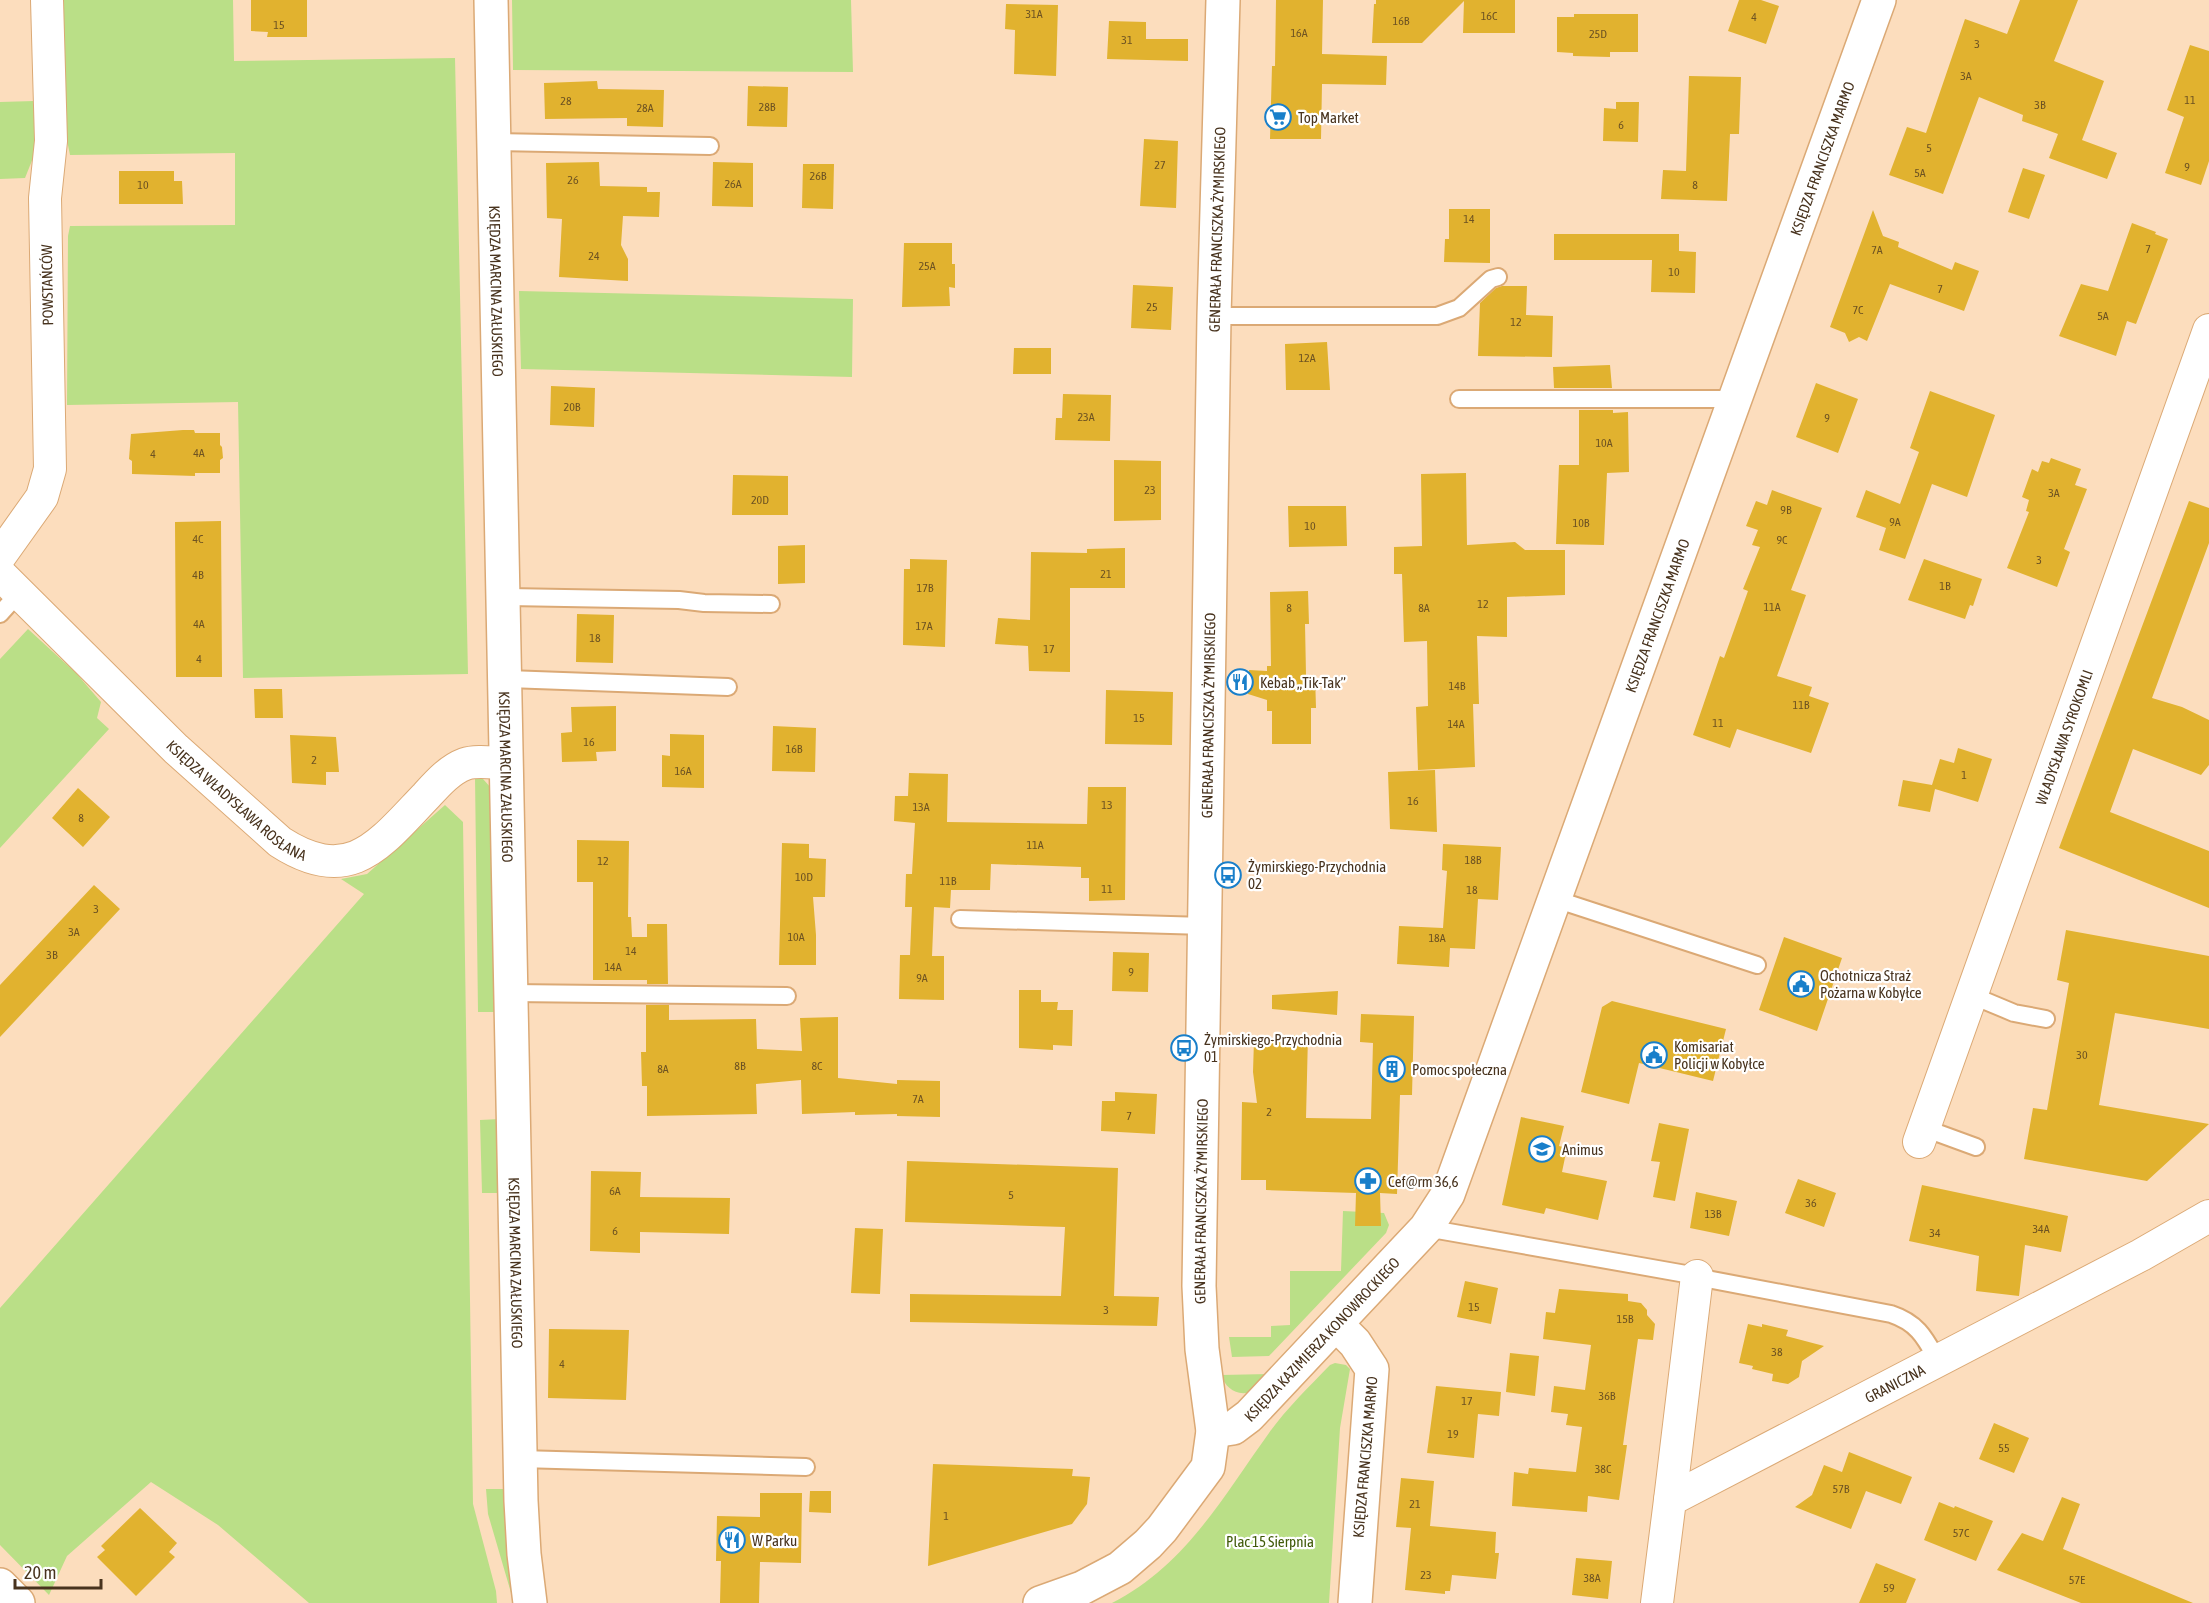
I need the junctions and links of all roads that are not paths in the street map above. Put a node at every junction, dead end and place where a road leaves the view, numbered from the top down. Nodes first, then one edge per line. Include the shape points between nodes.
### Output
1 (47, 0) edge
2 (491, 0) edge
3 (1223, 0) edge
4 (1879, 0) edge
5 (494, 142) junction
6 (710, 146) dead end
7 (1498, 277) dead end
8 (1214, 316) junction
9 (2209, 330) edge
10 (1459, 399) dead end
11 (1735, 399) junction
12 (0, 556) edge
13 (6, 594) edge
14 (503, 597) junction
15 (771, 604) dead end
16 (505, 679) junction
17 (728, 687) dead end
18 (506, 763) junction
19 (1555, 899) junction
20 (960, 920) dead end
21 (1205, 926) junction
22 (1757, 964) dead end
23 (511, 993) junction
24 (1971, 995) junction
25 (787, 996) dead end
26 (2046, 1019) dead end
27 (1921, 1135) joint
28 (1976, 1147) dead end
29 (2209, 1216) edge
30 (1426, 1228) junction
31 (1697, 1276) junction
32 (1336, 1324) junction
33 (1938, 1361) junction
34 (1213, 1431) junction
35 (520, 1459) junction
36 (806, 1467) dead end
37 (1670, 1500) junction
38 (524, 1554) junction
39 (0, 1585) edge
40 (18, 1603) edge
41 (530, 1603) edge
42 (544, 1603) edge
43 (1040, 1603) edge
44 (1355, 1603) edge
45 (1657, 1603) edge

1 - 12 street, POWSTAŃCÓW via 51,141 45,198 50,469 42,497
2 - 5 street, KSIĘDZA MARCINA ZAŁUSKIEGO
3 - 8 street, GENERAŁA FRANCISZKA ŻYMIRSKIEGO
4 - 11 street, KSIĘDZA FRANCISZKA MARMO
5 - 6 lane
5 - 14 street, KSIĘDZA MARCINA ZAŁUSKIEGO
7 - 8 lane via 1459,308 1437,316
8 - 21 street, GENERAŁA FRANCISZKA ŻYMIRSKIEGO
9 - 24 street, WŁADYSŁAWA SYROKOMLI
10 - 11 lane
11 - 19 street, KSIĘDZA FRANCISZKA MARMO
13 - 18 street, KSIĘDZA WŁADYSŁAWA ROSŁANA via 296,853 331,862 351,860 383,841 443,778 466,763
14 - 15 lane
14 - 16 street, KSIĘDZA MARCINA ZAŁUSKIEGO
16 - 17 lane
16 - 18 street, KSIĘDZA MARCINA ZAŁUSKIEGO
18 - 23 street, KSIĘDZA MARCINA ZAŁUSKIEGO
19 - 22 lane
19 - 30 street, KSIĘDZA FRANCISZKA MARMO via 1448,1194
20 - 21 lane
21 - 34 street, GENERAŁA FRANCISZKA ŻYMIRSKIEGO via 1199,1286 1202,1349
23 - 25 lane
23 - 35 street, KSIĘDZA MARCINA ZAŁUSKIEGO
24 - 26 lane via 2014,1013
24 - 27 street, WŁADYSŁAWA SYROKOMLI
27 - 28 lane
29 - 33 street, GRANICZNA via 2141,1256
30 - 31 lane
30 - 32 street, KSIĘDZA KAZIMIERZA KONOWROCKIEGO
31 - 33 lane via 1891,1314 1914,1325
31 - 37 street
32 - 34 street, KSIĘDZA KAZIMIERZA KONOWROCKIEGO via 1249,1416 1233,1428
32 - 44 street, KSIĘDZA FRANCISZKA MARMO via 1372,1369
33 - 37 street, GRANICZNA
34 - 43 street via 1208,1467 1148,1544 1120,1568 1082,1588
35 - 36 lane
35 - 38 street, KSIĘDZA MARCINA ZAŁUSKIEGO
37 - 45 street
38 - 41 street, KSIĘDZA MARCINA ZAŁUSKIEGO
38 - 42 street, KSIĘDZA MARCINA ZAŁUSKIEGO
39 - 40 street

